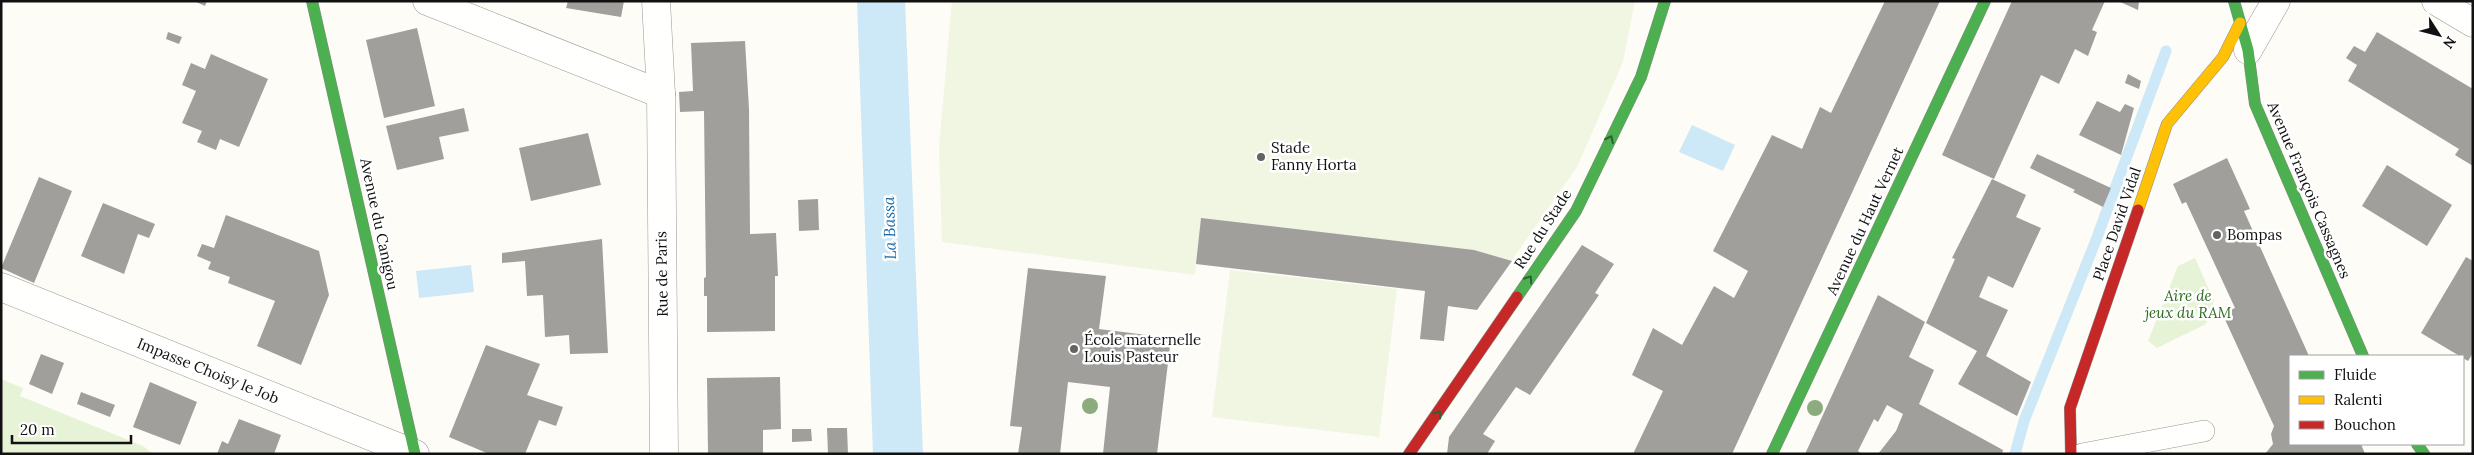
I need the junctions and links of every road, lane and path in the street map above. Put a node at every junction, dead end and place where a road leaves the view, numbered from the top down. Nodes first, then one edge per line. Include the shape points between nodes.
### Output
1 (312, 1) edge
2 (427, 1) edge
3 (656, 1) edge
4 (1665, 1) edge
5 (1985, 1) edge
6 (2234, 1) edge
7 (2276, 1) edge
8 (2436, 1) edge
9 (2240, 23) junction
10 (2473, 23) edge
11 (2248, 50) junction
12 (660, 94) junction
13 (1, 287) edge
14 (2363, 355) edge
15 (2204, 431) dead end
16 (415, 454) edge
17 (664, 454) edge
18 (1410, 454) edge
19 (1772, 454) edge
20 (2071, 454) edge
21 (2082, 454) edge

1 - 16 street, Avenue du Canigou
2 - 12 street
3 - 12 street, Rue de Paris
18 -> 4 street, Rue du Stade via 1576,211 1641,77
5 - 19 street, Avenue du Haut Vernet
6 - 9 street, Avenue François Cassagnes
7 - 11 street
8 - 10 street
9 - 11 street, Avenue François Cassagnes
9 - 20 street, Place David Vidal via 2223,57 2167,124 2070,408
11 - 14 street, Avenue François Cassagnes via 2255,104
12 - 17 street, Rue de Paris
13 - 16 street, Impasse Choisy le Job
15 - 21 lane

